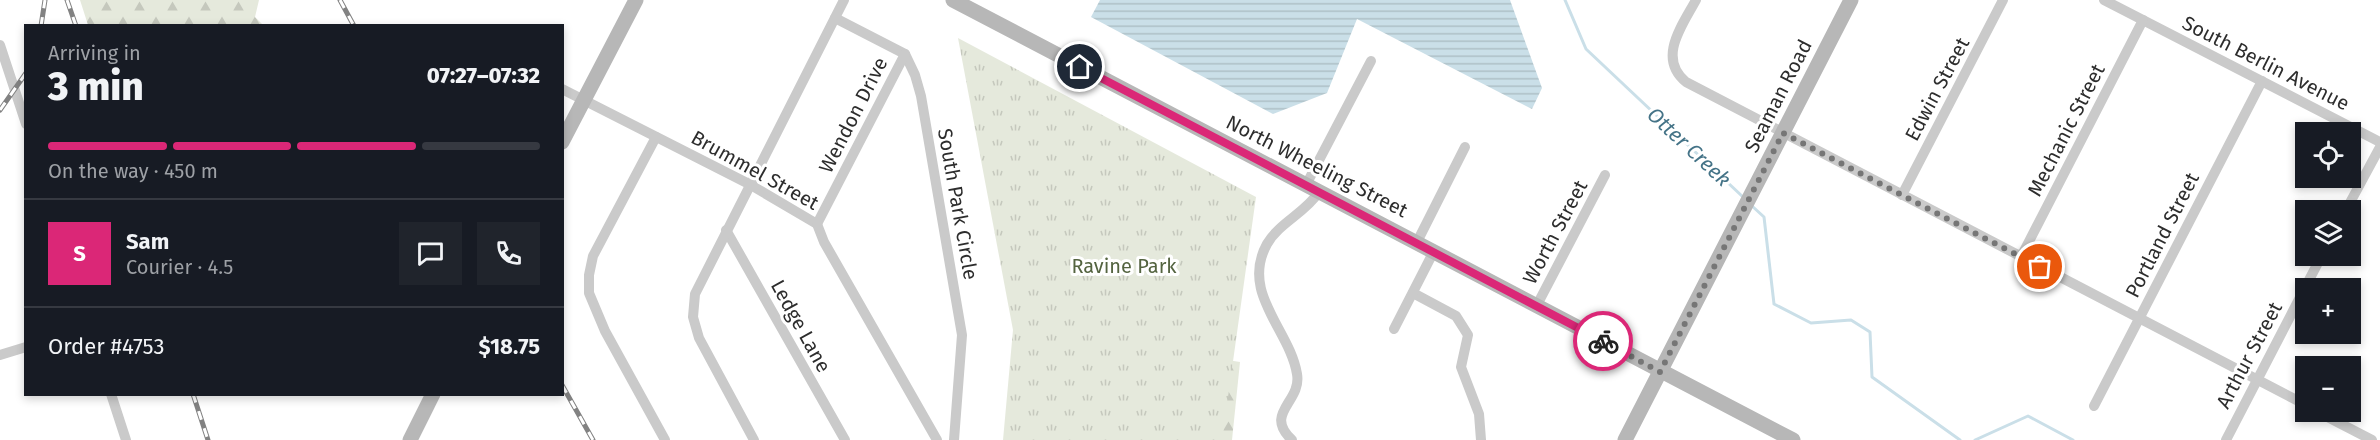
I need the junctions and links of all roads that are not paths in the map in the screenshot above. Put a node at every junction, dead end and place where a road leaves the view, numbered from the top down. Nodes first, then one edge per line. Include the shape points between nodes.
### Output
1 (636, 0) edge
2 (844, 0) edge
3 (953, 0) edge
4 (1696, 0) edge
5 (1851, 0) edge
6 (2003, 0) edge
7 (2104, 0) edge
8 (835, 18) junction
9 (2143, 20) junction
10 (0, 45) edge
11 (904, 54) junction
12 (1371, 61) dead end
13 (4, 72) edge
14 (2262, 81) junction
15 (564, 90) edge
16 (584, 100) junction
17 (24, 119) edge
18 (1783, 133) junction
19 (656, 137) junction
20 (564, 138) edge
21 (2380, 144) edge
22 (1465, 147) dead end
23 (1605, 175) dead end
24 (749, 184) junction
25 (1312, 188) junction
26 (1902, 195) junction
27 (2351, 200) edge
28 (817, 224) junction
29 (726, 230) junction
30 (1418, 242) junction
31 (1434, 251) junction
32 (2021, 257) junction
33 (2316, 266) edge
34 (1413, 293) junction
35 (1537, 306) junction
36 (2139, 319) junction
37 (1394, 328) dead end
38 (24, 348) edge
39 (0, 355) edge
40 (1660, 372) junction
41 (2256, 380) junction
42 (112, 396) edge
43 (432, 396) edge
44 (2295, 400) edge
45 (2094, 406) dead end
46 (2337, 422) edge
47 (2380, 436) edge
48 (126, 440) edge
49 (410, 440) edge
50 (665, 440) edge
51 (754, 440) edge
52 (845, 440) edge
53 (937, 440) edge
54 (954, 440) edge
55 (1292, 440) edge
56 (1481, 440) edge
57 (1625, 440) edge
58 (1793, 440) edge
59 (2226, 440) edge
60 (2372, 440) edge
61 (2378, 440) edge

1 - 16 street
2 - 8 street
3 - 25 street, North Wheeling Street
4 - 18 street via 1674,42 1672,64 1680,78
5 - 18 street, Seaman Road
6 - 26 street, Edwin Street
7 - 9 street, South Berlin Avenue
8 - 11 street
8 - 24 street
9 - 14 street, South Berlin Avenue
9 - 32 street, Mechanic Street
10 - 13 street
11 - 28 street, Wendon Drive
11 - 54 street, South Park Circle via 921,96 962,335
12 - 25 street
13 - 17 street
14 - 21 street, South Berlin Avenue
14 - 36 street, Portland Street
15 - 16 street, Brummel Street
16 - 19 street, Brummel Street
16 - 20 street
18 - 26 street
18 - 40 street, Seaman Road
19 - 24 street, Brummel Street
19 - 50 street via 593,256 589,275 590,293 605,331
21 - 27 street
22 - 30 street
23 - 35 street, Worth Street
24 - 28 street, Brummel Street
24 - 29 street
25 - 30 street, North Wheeling Street
25 - 55 street via 1308,206 1267,244 1259,281 1264,303 1298,376 1295,394 1282,410 1281,422
26 - 32 street
28 - 53 street, Brummel Street
29 - 51 street via 697,288 694,326
29 - 52 street, Ledge Lane
30 - 31 street, North Wheeling Street
31 - 34 street
31 - 35 street, North Wheeling Street
32 - 36 street
33 - 41 street, Arthur Street
34 - 37 street
34 - 56 street via 1456,316 1468,335 1461,368 1479,414
35 - 40 street, North Wheeling Street
36 - 41 street
36 - 45 street, Portland Street
38 - 39 street
40 - 57 street, Seaman Road
40 - 58 street, North Wheeling Street
41 - 44 street
41 - 59 street, Arthur Street
42 - 48 street
43 - 49 street
46 - 60 street
47 - 61 street

